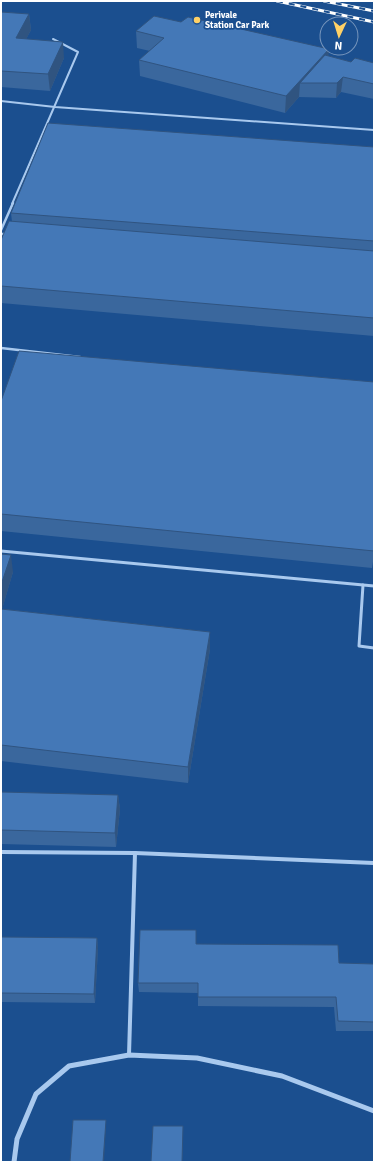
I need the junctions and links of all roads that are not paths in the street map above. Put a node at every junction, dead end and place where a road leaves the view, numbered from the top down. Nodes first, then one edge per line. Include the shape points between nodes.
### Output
1 (53, 39) dead end
2 (1, 101) edge
3 (55, 107) junction
4 (374, 130) edge
5 (1, 230) edge
6 (1, 234) edge
7 (9, 234) edge
8 (1, 348) edge
9 (80, 357) edge
10 (1, 551) edge
11 (363, 585) junction
12 (374, 586) edge
13 (374, 648) edge
14 (1, 852) edge
15 (135, 853) junction
16 (374, 863) edge
17 (129, 1055) junction
18 (374, 1111) edge
19 (14, 1162) edge

1 - 3 lane via 78,52
2 - 3 lane
3 - 4 lane
3 - 5 lane
6 - 7 lane
8 - 9 lane
10 - 11 lane
11 - 12 lane
11 - 13 lane via 359,646
14 - 15 lane
15 - 16 lane
15 - 17 lane
17 - 18 street via 197,1058 282,1076
17 - 19 street via 69,1066 36,1094 17,1139

